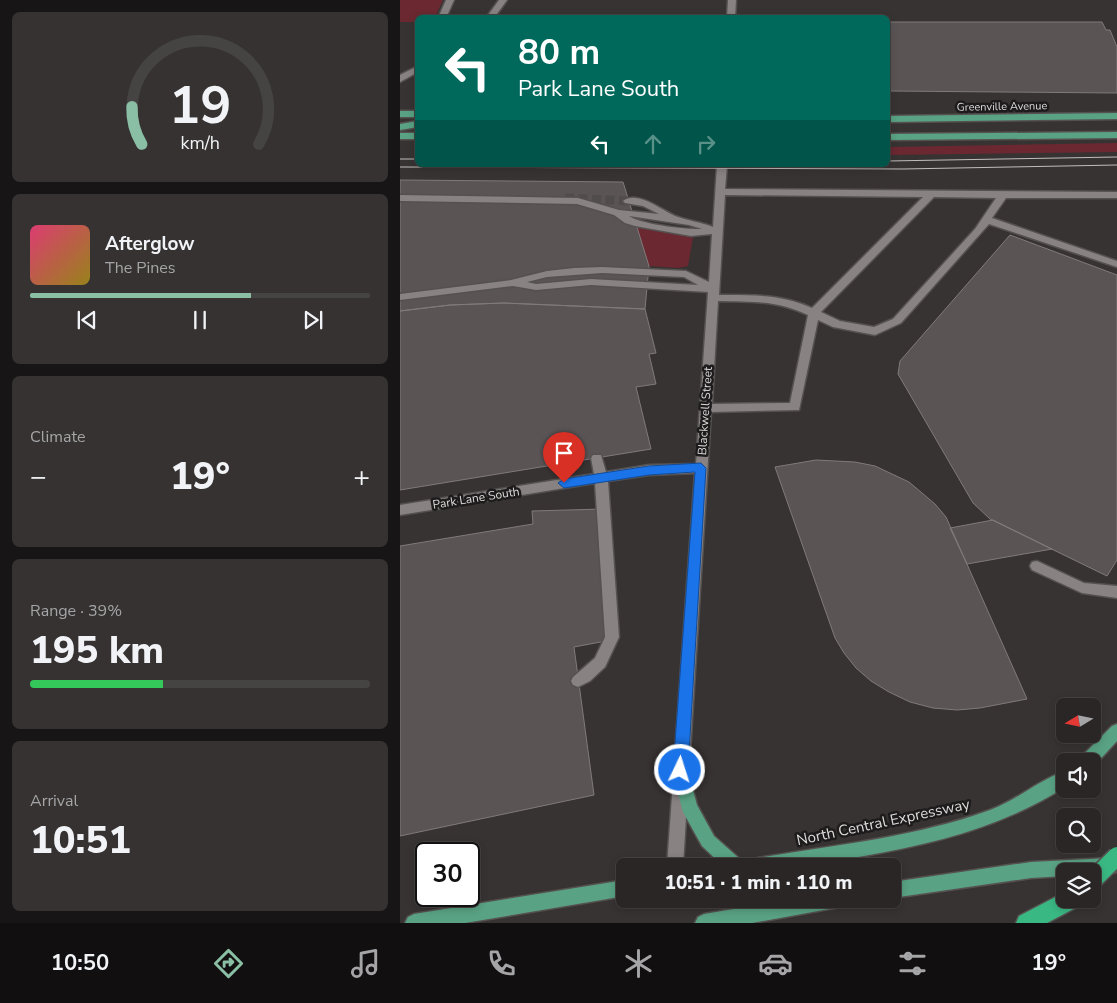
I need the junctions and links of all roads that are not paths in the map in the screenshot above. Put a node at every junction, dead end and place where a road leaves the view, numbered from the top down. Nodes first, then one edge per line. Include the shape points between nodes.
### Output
1 (450, 0) edge
2 (503, 0) edge
3 (732, 0) edge
4 (443, 15) edge
5 (492, 15) edge
6 (731, 15) edge
7 (415, 70) edge
8 (400, 79) edge
9 (400, 114) edge
10 (415, 114) edge
11 (1117, 116) edge
12 (890, 118) edge
13 (415, 124) edge
14 (400, 126) edge
15 (1117, 135) edge
16 (400, 136) edge
17 (415, 136) edge
18 (890, 137) edge
19 (722, 167) edge
20 (721, 192) junction
21 (932, 194) junction
22 (1003, 195) junction
23 (1117, 195) edge
24 (400, 198) edge
25 (628, 201) tunnel mouth
26 (618, 213) junction
27 (674, 220) junction
28 (987, 220) junction
29 (718, 232) junction
30 (1117, 264) edge
31 (713, 294) junction
32 (400, 297) edge
33 (814, 314) junction
34 (705, 408) junction
35 (597, 458) dead end
36 (701, 468) junction
37 (601, 478) junction
38 (400, 510) edge
39 (1037, 566) dead end
40 (1117, 592) edge
41 (578, 681) dead end
42 (1117, 731) edge
43 (1096, 753) edge
44 (680, 770) junction
45 (1056, 784) edge
46 (1117, 856) edge
47 (674, 858) edge
48 (726, 858) edge
49 (803, 858) edge
50 (1117, 866) edge
51 (1101, 872) edge
52 (616, 889) edge
53 (901, 889) edge
54 (1056, 907) edge
55 (789, 908) edge
56 (414, 923) edge
57 (704, 923) edge
58 (1026, 923) edge

1 - 4 street
2 - 5 street
3 - 6 street
7 - 8 street
9 - 10 main road
11 - 12 main road, Greenville Avenue
13 - 14 main road
15 - 18 main road
16 - 17 main road
19 - 20 street, Blackwell Street
20 - 21 street
20 - 29 street, Blackwell Street
21 - 22 street
21 - 33 street
22 - 23 street
22 - 28 street
24 - 26 street via 578,201
25 - 27 street via 653,205
26 - 27 street
26 - 29 street via 629,222 691,233
27 - 29 street via 691,222
28 - 30 street via 1095,261
28 - 33 street via 897,321 875,331 837,324
29 - 31 street, Blackwell Street
31 - 32 street via 591,282 536,287 511,283
31 - 33 street via 792,303
31 - 34 street, Blackwell Street
33 - 34 street via 795,407
34 - 36 street, Blackwell Street
35 - 37 street
36 - 37 street, Park Lane South via 649,470
36 - 44 street, Blackwell Street
37 - 38 street, Park Lane South
37 - 41 street via 612,637 607,654 596,669
39 - 40 street via 1082,588
42 - 43 main road
44 - 47 street, Blackwell Street
44 - 48 main road via 689,807 708,841
45 - 49 main road, North Central Expressway via 985,820 894,842
46 - 51 highway, bridge
50 - 53 main road via 1031,870
52 - 56 main road
54 - 58 highway
55 - 57 main road

